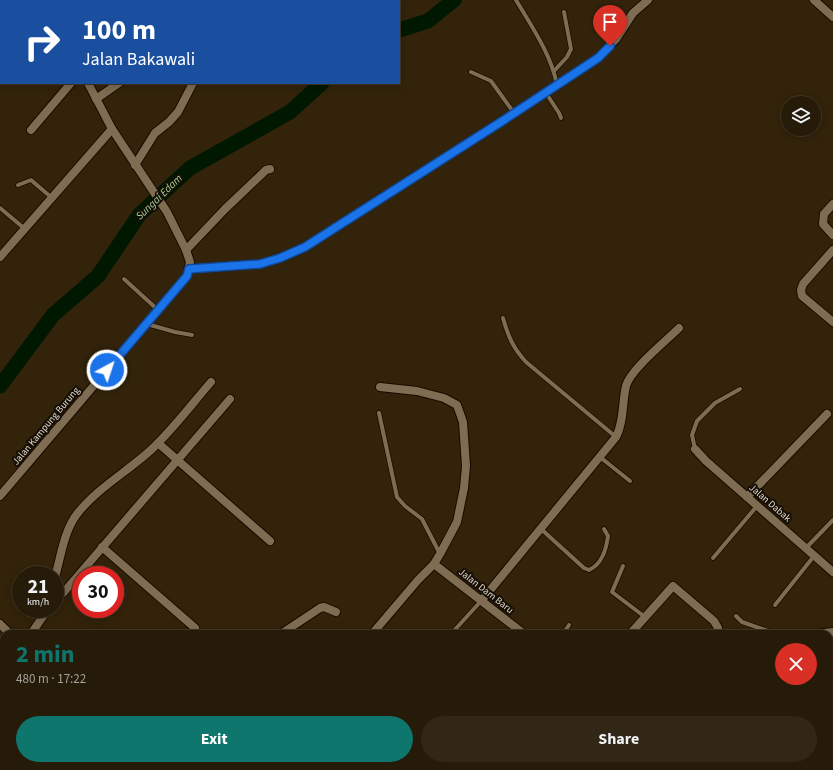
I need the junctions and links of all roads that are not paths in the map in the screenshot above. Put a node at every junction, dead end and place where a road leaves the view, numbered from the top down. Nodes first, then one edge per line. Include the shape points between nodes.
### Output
1 (516, 0) edge
2 (648, 0) edge
3 (817, 2) edge
4 (564, 12) dead end
5 (833, 16) edge
6 (554, 71) junction
7 (471, 72) dead end
8 (70, 84) edge
9 (88, 84) edge
10 (118, 84) edge
11 (192, 84) edge
12 (557, 85) junction
13 (546, 93) junction
14 (96, 99) junction
15 (514, 114) junction
16 (561, 118) dead end
17 (112, 129) junction
18 (31, 130) dead end
19 (135, 165) junction
20 (270, 169) dead end
21 (18, 185) dead end
22 (52, 198) junction
23 (833, 204) edge
24 (0, 208) edge
25 (25, 229) junction
26 (833, 235) edge
27 (186, 250) junction
28 (833, 250) edge
29 (0, 257) edge
30 (189, 269) junction
31 (124, 279) dead end
32 (158, 310) junction
33 (503, 318) dead end
34 (833, 322) edge
35 (146, 324) junction
36 (680, 328) dead end
37 (192, 335) dead end
38 (211, 382) dead end
39 (380, 387) dead end
40 (740, 389) dead end
41 (230, 399) dead end
42 (379, 413) dead end
43 (827, 414) dead end
44 (616, 437) junction
45 (158, 443) junction
46 (695, 449) joint
47 (600, 457) junction
48 (177, 460) junction
49 (630, 481) dead end
50 (0, 496) edge
51 (747, 497) junction
52 (757, 506) junction
53 (833, 520) edge
54 (540, 529) junction
55 (604, 530) dead end
56 (270, 541) dead end
57 (102, 547) junction
58 (806, 548) junction
59 (440, 554) junction
60 (814, 556) junction
61 (713, 558) dead end
62 (434, 564) junction
63 (58, 566) edge
64 (623, 566) dead end
65 (833, 572) edge
66 (64, 592) edge
67 (482, 600) junction
68 (775, 605) dead end
69 (336, 612) dead end
70 (645, 616) junction
71 (736, 616) dead end
72 (42, 618) edge
73 (570, 625) dead end
74 (195, 628) dead end
75 (35, 630) edge
76 (287, 630) edge
77 (375, 630) edge
78 (455, 630) edge
79 (519, 630) edge
80 (566, 630) edge
81 (633, 630) edge
82 (718, 630) edge
83 (765, 630) edge

1 - 6 lane
2 - 12 street via 633,13 604,52
3 - 5 street
4 - 6 lane via 571,49
6 - 12 lane
7 - 15 lane via 491,81
8 - 18 street
9 - 14 street
10 - 14 street
11 - 19 street via 178,112 155,133
12 - 13 street
13 - 15 street
13 - 16 lane
14 - 17 street
15 - 30 street via 305,247 260,264
17 - 19 street
17 - 22 street
19 - 27 street via 167,212
20 - 27 street via 224,209
21 - 22 lane via 31,180
22 - 25 street
23 - 26 street via 824,214 823,224
24 - 25 lane
25 - 29 street
27 - 30 street via 190,262
28 - 34 street via 803,284 801,290 802,296
30 - 32 street, Jalan Kampung Burung via 187,276
31 - 32 lane
32 - 35 street, Jalan Kampung Burung
33 - 44 lane via 515,350 526,362
35 - 37 lane
35 - 50 street, Jalan Kampung Burung
36 - 44 street via 632,375 626,385 620,430
38 - 45 street
39 - 59 street via 416,391 444,398 457,405 461,414 466,466 464,488 457,522
40 - 46 lane via 715,402 697,420 692,435
41 - 48 street
42 - 59 lane via 397,497 422,519
43 - 51 street
44 - 47 street
45 - 48 street
45 - 63 street via 91,499 77,514
46 - 51 street, Jalan Dabak
47 - 49 lane
47 - 54 street
48 - 56 street
48 - 57 street
51 - 52 street, Jalan Dabak
52 - 58 street, Jalan Dabak
52 - 61 lane
53 - 58 lane
54 - 55 lane via 589,570 596,567 603,556 608,536
54 - 67 street
57 - 66 street
57 - 74 street
58 - 60 street, Jalan Dabak
59 - 62 street
60 - 65 street, Jalan Dabak
60 - 68 lane
62 - 67 street, Jalan Dam Baru
62 - 77 street
64 - 70 lane via 612,592
67 - 78 lane
67 - 79 street, Jalan Dam Baru
69 - 76 street via 320,608
70 - 81 street
70 - 82 street via 673,586 714,621
71 - 83 lane via 742,622
72 - 75 street
73 - 80 lane

